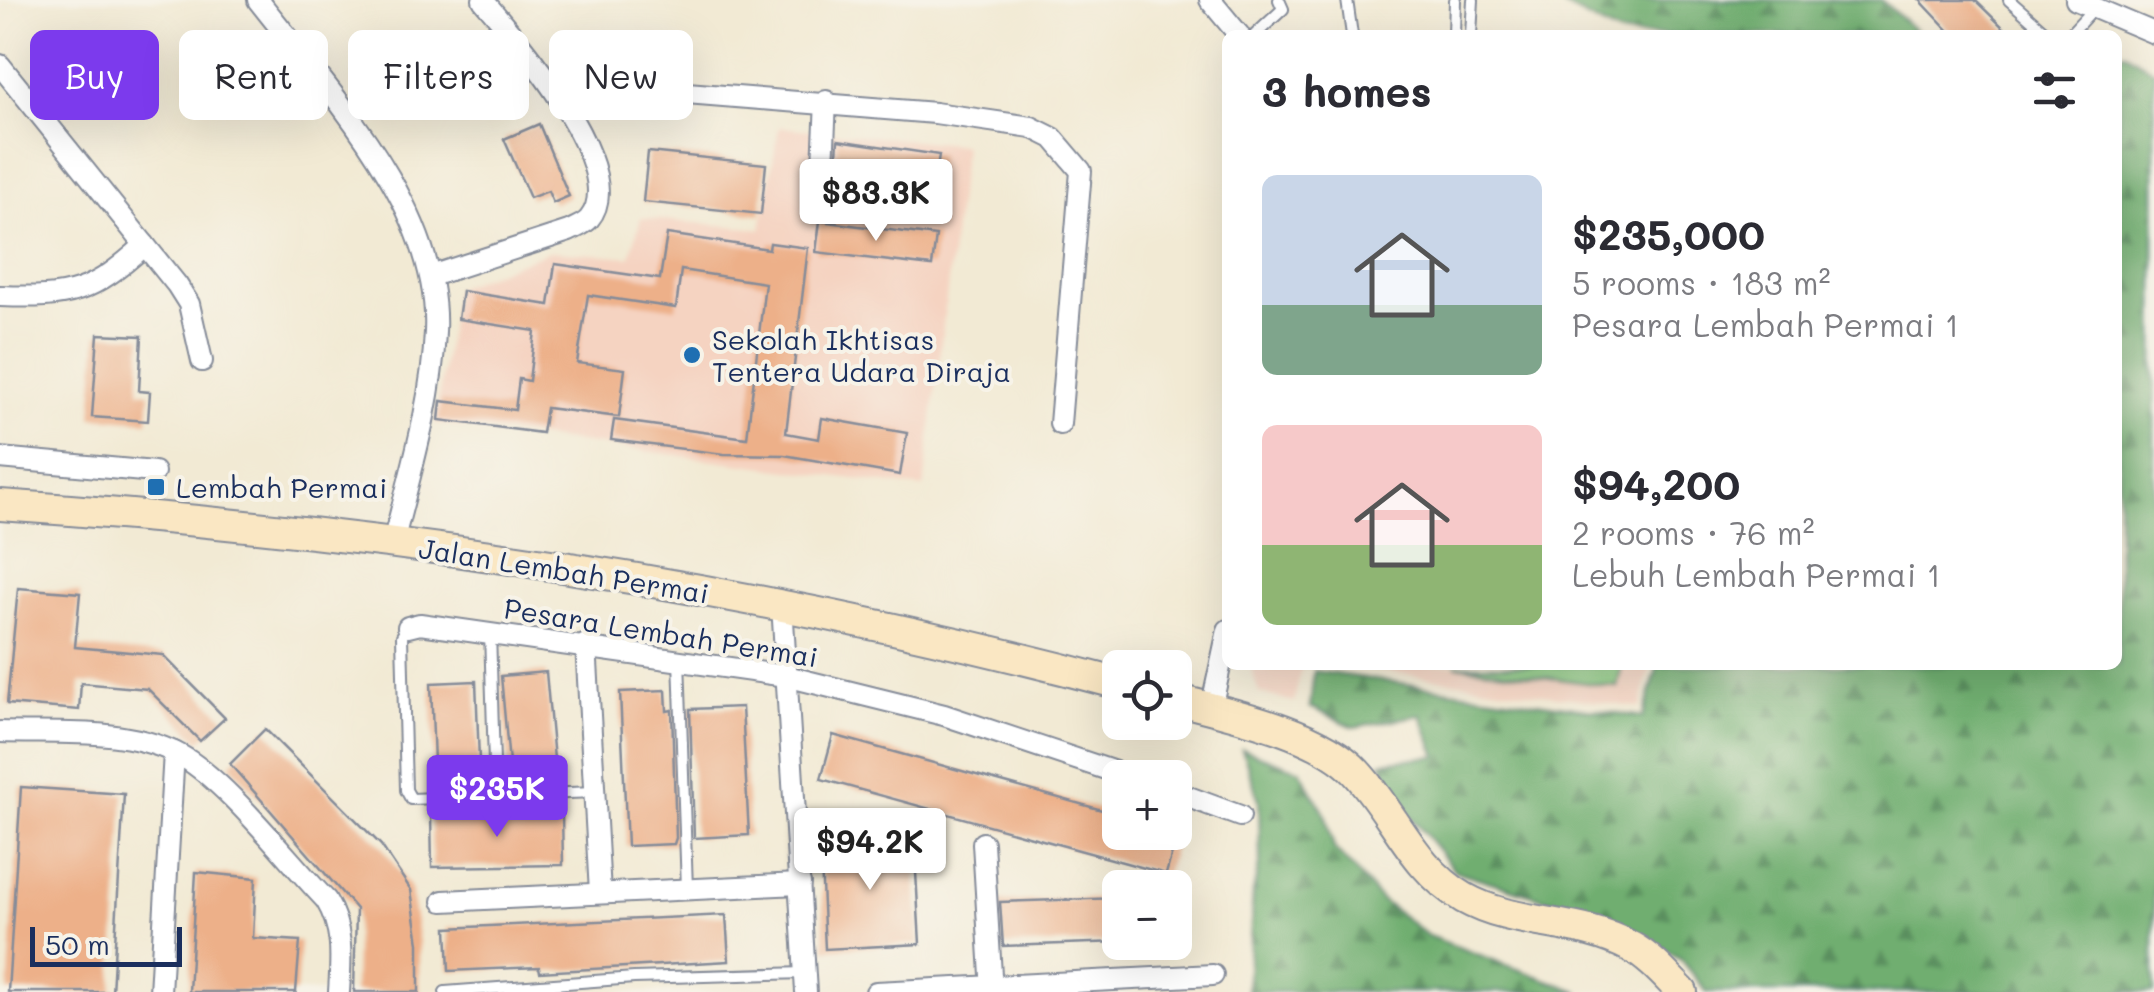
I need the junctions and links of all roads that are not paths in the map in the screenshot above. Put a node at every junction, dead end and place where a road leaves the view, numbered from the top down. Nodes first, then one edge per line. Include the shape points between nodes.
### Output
1 (258, 0) edge
2 (483, 0) edge
3 (1210, 0) edge
4 (1279, 0) edge
5 (1347, 0) edge
6 (1454, 0) edge
7 (1473, 0) edge
8 (2009, 0) edge
9 (2085, 4) edge
10 (1236, 30) edge
11 (1261, 30) edge
12 (1351, 30) edge
13 (1454, 30) edge
14 (1471, 30) edge
15 (2042, 30) edge
16 (2071, 30) edge
17 (2154, 33) edge
18 (0, 64) edge
19 (549, 85) edge
20 (693, 94) edge
21 (826, 102) junction
22 (573, 120) edge
23 (822, 187) dead end
24 (144, 245) junction
25 (430, 276) junction
26 (0, 296) edge
27 (202, 361) dead end
28 (1060, 424) dead end
29 (0, 458) edge
30 (154, 472) dead end
31 (0, 505) edge
32 (393, 543) junction
33 (782, 604) junction
34 (408, 626) joint
35 (490, 632) junction
36 (586, 644) junction
37 (678, 658) junction
38 (1222, 658) edge
39 (786, 676) junction
40 (1102, 680) edge
41 (1192, 704) edge
42 (1211, 709) junction
43 (0, 732) edge
44 (174, 752) junction
45 (1102, 768) edge
46 (594, 792) junction
47 (495, 796) junction
48 (1192, 798) edge
49 (1240, 816) dead end
50 (983, 842) dead end
51 (800, 884) junction
52 (688, 888) junction
53 (600, 893) junction
54 (443, 901) dead end
55 (1213, 975) dead end
56 (806, 983) edge
57 (1171, 985) edge
58 (992, 989) edge
59 (160, 992) edge
60 (339, 992) edge
61 (444, 992) edge
62 (876, 992) edge
63 (1682, 992) edge

1 - 25 street via 360,132 418,235
2 - 19 street
3 - 10 street
4 - 11 lane via 1284,10
5 - 12 lane
6 - 13 lane
7 - 14 lane
8 - 15 lane
9 - 16 lane
9 - 17 street
18 - 24 street
20 - 21 street
21 - 23 street
21 - 28 street via 1031,128 1071,154 1082,171 1081,202
22 - 25 street via 597,180 589,220
24 - 26 street via 91,289 54,297
24 - 27 street via 189,304
25 - 32 street via 436,329 430,383
29 - 30 street
31 - 32 main road, Jalan Lembah Permai
32 - 33 main road, Jalan Lembah Permai
33 - 39 street
33 - 40 main road, Jalan Lembah Permai
34 - 35 street, Pesara Lembah Permai
34 - 47 lane via 402,636 406,790 422,801
35 - 36 street, Pesara Lembah Permai
35 - 47 lane
36 - 37 street, Pesara Lembah Permai
36 - 46 street
37 - 39 street, Pesara Lembah Permai
37 - 52 lane
38 - 42 street
39 - 45 street, Pesara Lembah Permai via 944,716
39 - 51 street
41 - 42 main road
42 - 63 main road via 1326,750 1355,770 1412,852 1468,900 1632,947
43 - 44 street via 114,736
44 - 59 street
44 - 60 street via 204,772 326,900 342,945
46 - 47 lane
46 - 53 street
48 - 49 street
50 - 58 street
51 - 52 street
51 - 56 street
52 - 53 street
53 - 54 street
55 - 57 street
56 - 61 lane via 634,978
57 - 58 street
58 - 62 street

